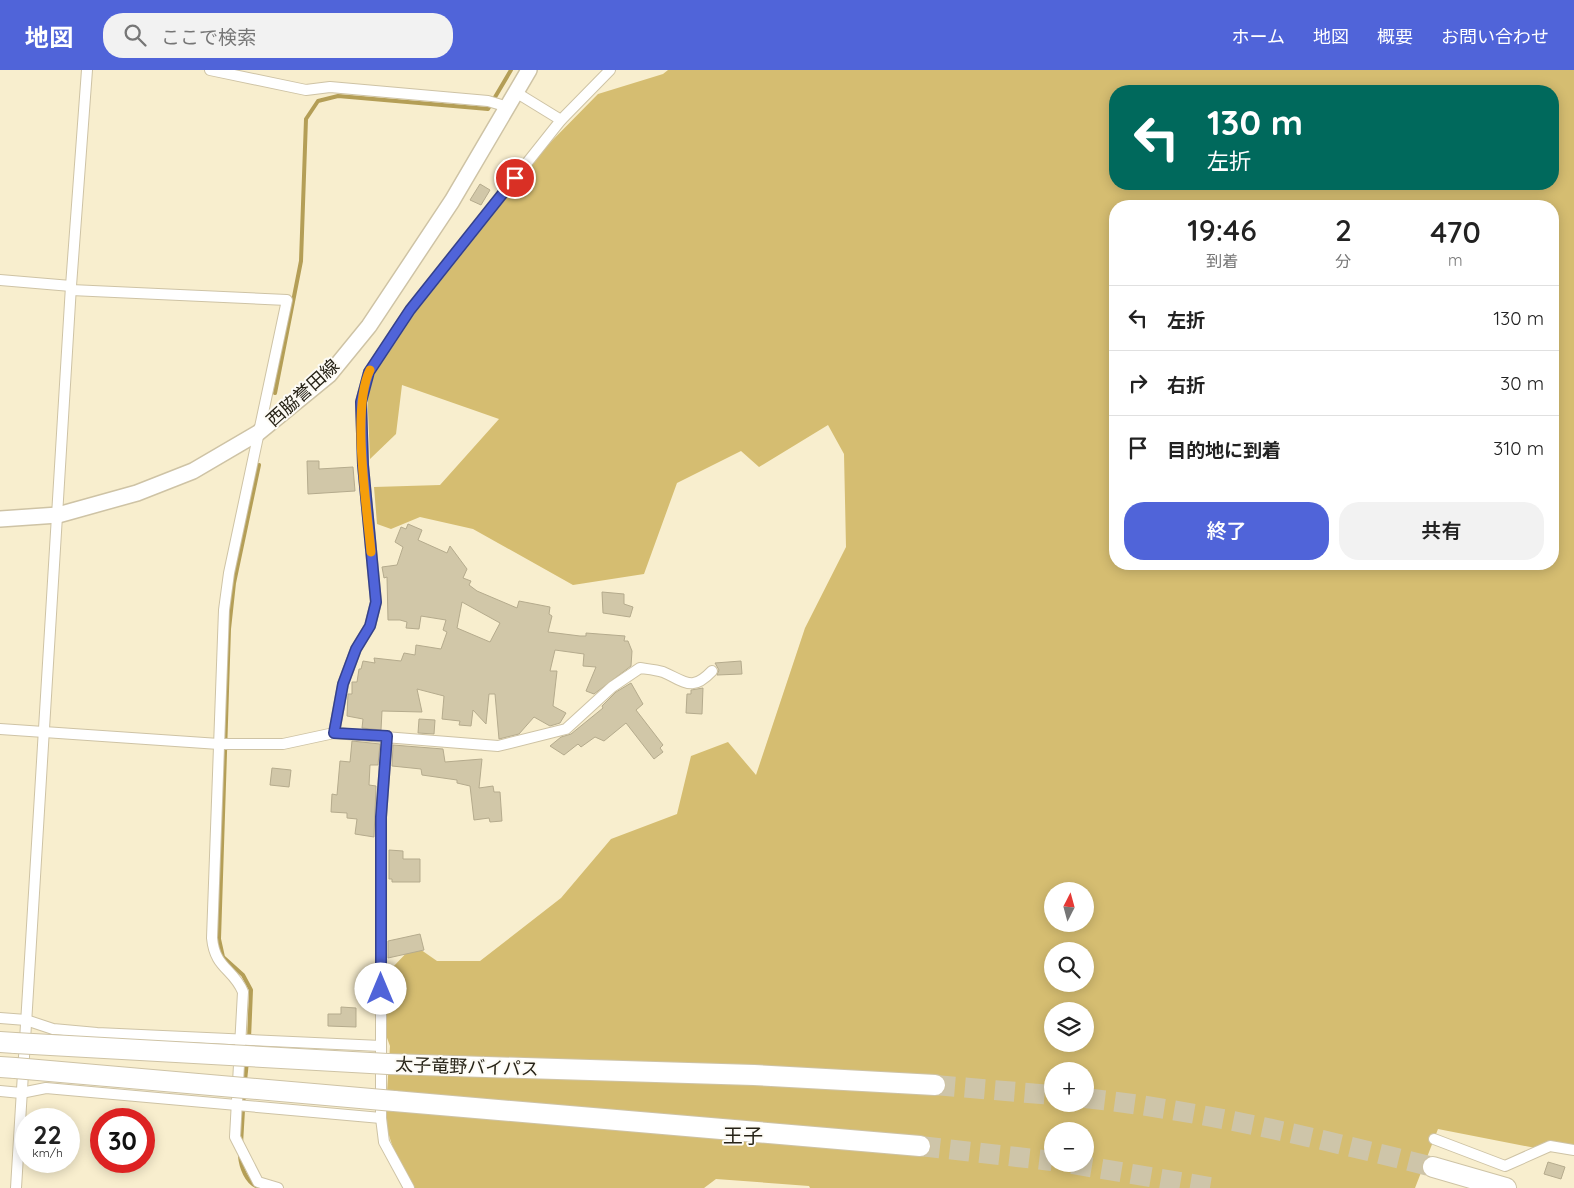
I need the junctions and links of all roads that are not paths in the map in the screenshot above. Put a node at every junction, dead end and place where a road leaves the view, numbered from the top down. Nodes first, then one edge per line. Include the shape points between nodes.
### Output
1 (87, 70) edge
2 (210, 70) edge
3 (529, 70) edge
4 (610, 70) edge
5 (517, 93) junction
6 (508, 107) junction
7 (562, 120) junction
8 (0, 280) edge
9 (71, 286) junction
10 (258, 433) junction
11 (58, 514) junction
12 (0, 519) edge
13 (712, 671) dead end
14 (0, 728) edge
15 (43, 733) junction
16 (334, 733) junction
17 (387, 736) junction
18 (219, 744) junction
19 (0, 1018) edge
20 (26, 1020) junction
21 (241, 1041) junction
22 (7, 1043) edge
23 (385, 1055) junction
24 (7, 1068) edge
25 (935, 1085) tunnel mouth
26 (0, 1091) edge
27 (21, 1093) junction
28 (236, 1104) junction
29 (381, 1118) junction
30 (1434, 1139) dead end
31 (920, 1146) tunnel mouth
32 (1574, 1150) edge
33 (1433, 1167) tunnel mouth
34 (16, 1188) edge
35 (278, 1188) edge
36 (409, 1188) edge
37 (1506, 1188) edge

1 - 9 street
2 - 6 street via 306,90 330,87 488,101
3 - 5 main road, 西脇誉田線
4 - 7 street
5 - 6 main road, 西脇誉田線
5 - 7 street
6 - 10 main road, 西脇誉田線 via 452,202 369,326 329,375
7 - 16 street via 410,310 369,372 361,402 363,465 376,602 370,626 356,649 343,684
8 - 9 street
9 - 10 street via 71,290 287,300
9 - 11 street
10 - 11 main road, 西脇誉田線 via 193,470 137,492
10 - 18 street via 225,601
11 - 12 main road, 西脇誉田線
11 - 15 street
13 - 17 street via 702,682 682,683 663,672 640,668 612,687 566,729 498,746
14 - 15 street
15 - 18 street
15 - 20 street
16 - 17 street
16 - 18 street via 283,744
17 - 23 street via 381,817
18 - 21 street via 214,952 243,992
19 - 20 street
20 - 21 street via 53,1029
20 - 27 street
21 - 23 street
21 - 28 street
22 - 23 highway, 太子竜野バイパス, bridge
23 - 25 highway, 太子竜野バイパス
23 - 29 street
24 - 31 highway, 太子竜野バイパス, bridge
26 - 27 street
27 - 28 street via 46,1088
27 - 34 street
28 - 29 street
28 - 35 street via 235,1137 258,1182
29 - 36 street via 384,1142
30 - 32 street via 1505,1166 1550,1146
33 - 37 highway

